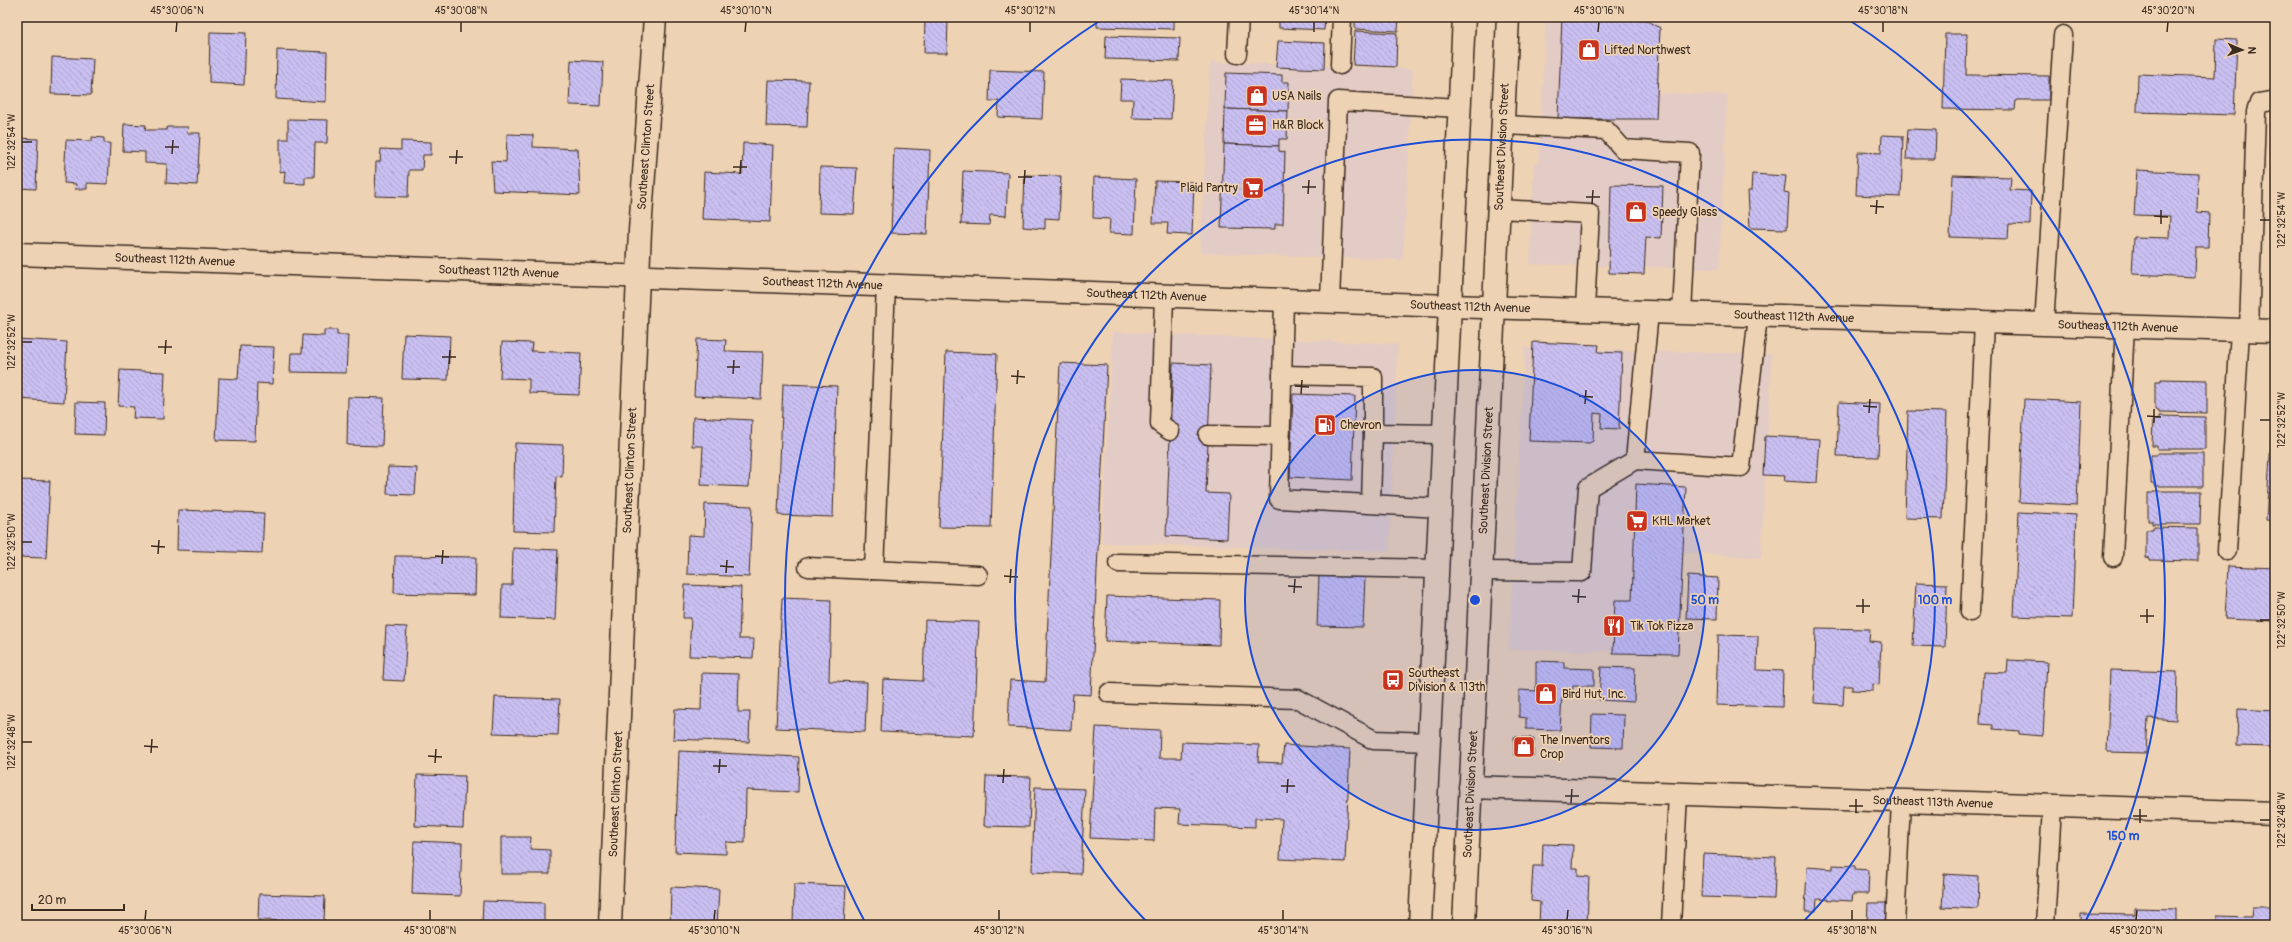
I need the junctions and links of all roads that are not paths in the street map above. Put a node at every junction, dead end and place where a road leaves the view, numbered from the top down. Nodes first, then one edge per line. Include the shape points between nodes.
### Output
1 (655, 17) edge
2 (1239, 17) edge
3 (1342, 17) edge
4 (1464, 17) edge
5 (1508, 17) edge
6 (2063, 36) dead end
7 (1237, 54) dead end
8 (1340, 65) dead end
9 (2272, 101) dead end
10 (1459, 108) junction
11 (1503, 125) junction
12 (1499, 210) junction
13 (17, 254) edge
14 (638, 276) junction
15 (886, 285) junction
16 (1164, 296) junction
17 (1284, 300) junction
18 (1330, 302) junction
19 (1450, 306) junction
20 (1494, 306) junction
21 (1585, 309) junction
22 (1649, 312) junction
23 (1682, 313) junction
24 (1758, 316) junction
25 (1984, 322) junction
26 (2044, 324) junction
27 (2125, 326) junction
28 (2245, 330) junction
29 (2275, 331) edge
30 (1282, 375) junction
31 (1170, 430) dead end
32 (1373, 433) junction
33 (1444, 434) junction
34 (1208, 436) dead end
35 (1280, 436) junction
36 (1636, 460) junction
37 (1371, 503) junction
38 (1440, 508) junction
39 (2227, 551) dead end
40 (2113, 557) dead end
41 (1118, 563) dead end
42 (808, 567) dead end
43 (1437, 569) junction
44 (874, 570) junction
45 (1481, 571) junction
46 (978, 575) dead end
47 (1970, 612) dead end
48 (1109, 693) dead end
49 (1430, 742) junction
50 (1470, 787) junction
51 (1678, 794) junction
52 (1901, 802) junction
53 (2052, 806) junction
54 (2275, 813) edge
55 (610, 925) edge
56 (1420, 925) edge
57 (1464, 925) edge
58 (1671, 925) edge
59 (1895, 925) edge
60 (2045, 925) edge

1 - 14 main road, Southeast Clinton Street
2 - 7 lane
3 - 8 lane
4 - 10 main road
5 - 11 main road, Southeast Division Street
6 - 26 lane
9 - 28 lane via 2259,103 2256,112
10 - 18 lane via 1338,100
10 - 19 main road
11 - 12 main road, Southeast Division Street
11 - 23 lane via 1606,130 1623,149 1690,153
12 - 20 main road, Southeast Division Street
12 - 21 lane via 1590,214
13 - 14 main road, Southeast 112th Avenue
14 - 15 main road, Southeast 112th Avenue
14 - 55 main road, Southeast Clinton Street
15 - 16 main road, Southeast 112th Avenue
15 - 44 lane
16 - 17 main road, Southeast 112th Avenue
16 - 31 lane via 1160,424
17 - 18 main road, Southeast 112th Avenue
17 - 30 lane
18 - 19 main road, Southeast 112th Avenue
19 - 20 main road, Southeast 112th Avenue
19 - 33 main road
20 - 21 main road, Southeast 112th Avenue
20 - 45 main road, Southeast Division Street
21 - 22 main road, Southeast 112th Avenue
22 - 23 main road, Southeast 112th Avenue
22 - 36 lane
23 - 24 main road, Southeast 112th Avenue
24 - 25 main road, Southeast 112th Avenue
24 - 36 lane via 1741,467
25 - 26 main road, Southeast 112th Avenue
25 - 47 lane
26 - 27 main road, Southeast 112th Avenue
27 - 28 main road, Southeast 112th Avenue
27 - 40 lane
28 - 29 main road, Southeast 112th Avenue
28 - 39 lane
30 - 32 lane via 1373,377
30 - 35 lane
32 - 33 lane
32 - 37 lane
33 - 38 main road
34 - 35 lane
35 - 37 lane via 1279,500
36 - 45 lane via 1588,488 1582,572
37 - 38 lane
38 - 43 main road
41 - 43 lane
42 - 44 lane
43 - 49 main road
44 - 46 lane
45 - 50 main road, Southeast Division Street
48 - 49 lane via 1298,699 1374,740
49 - 56 main road
50 - 51 main road, Southeast 113th Avenue
50 - 57 main road, Southeast Division Street
51 - 52 main road, Southeast 113th Avenue
51 - 58 lane
52 - 53 main road, Southeast 113th Avenue
52 - 59 lane
53 - 54 main road, Southeast 113th Avenue
53 - 60 lane

